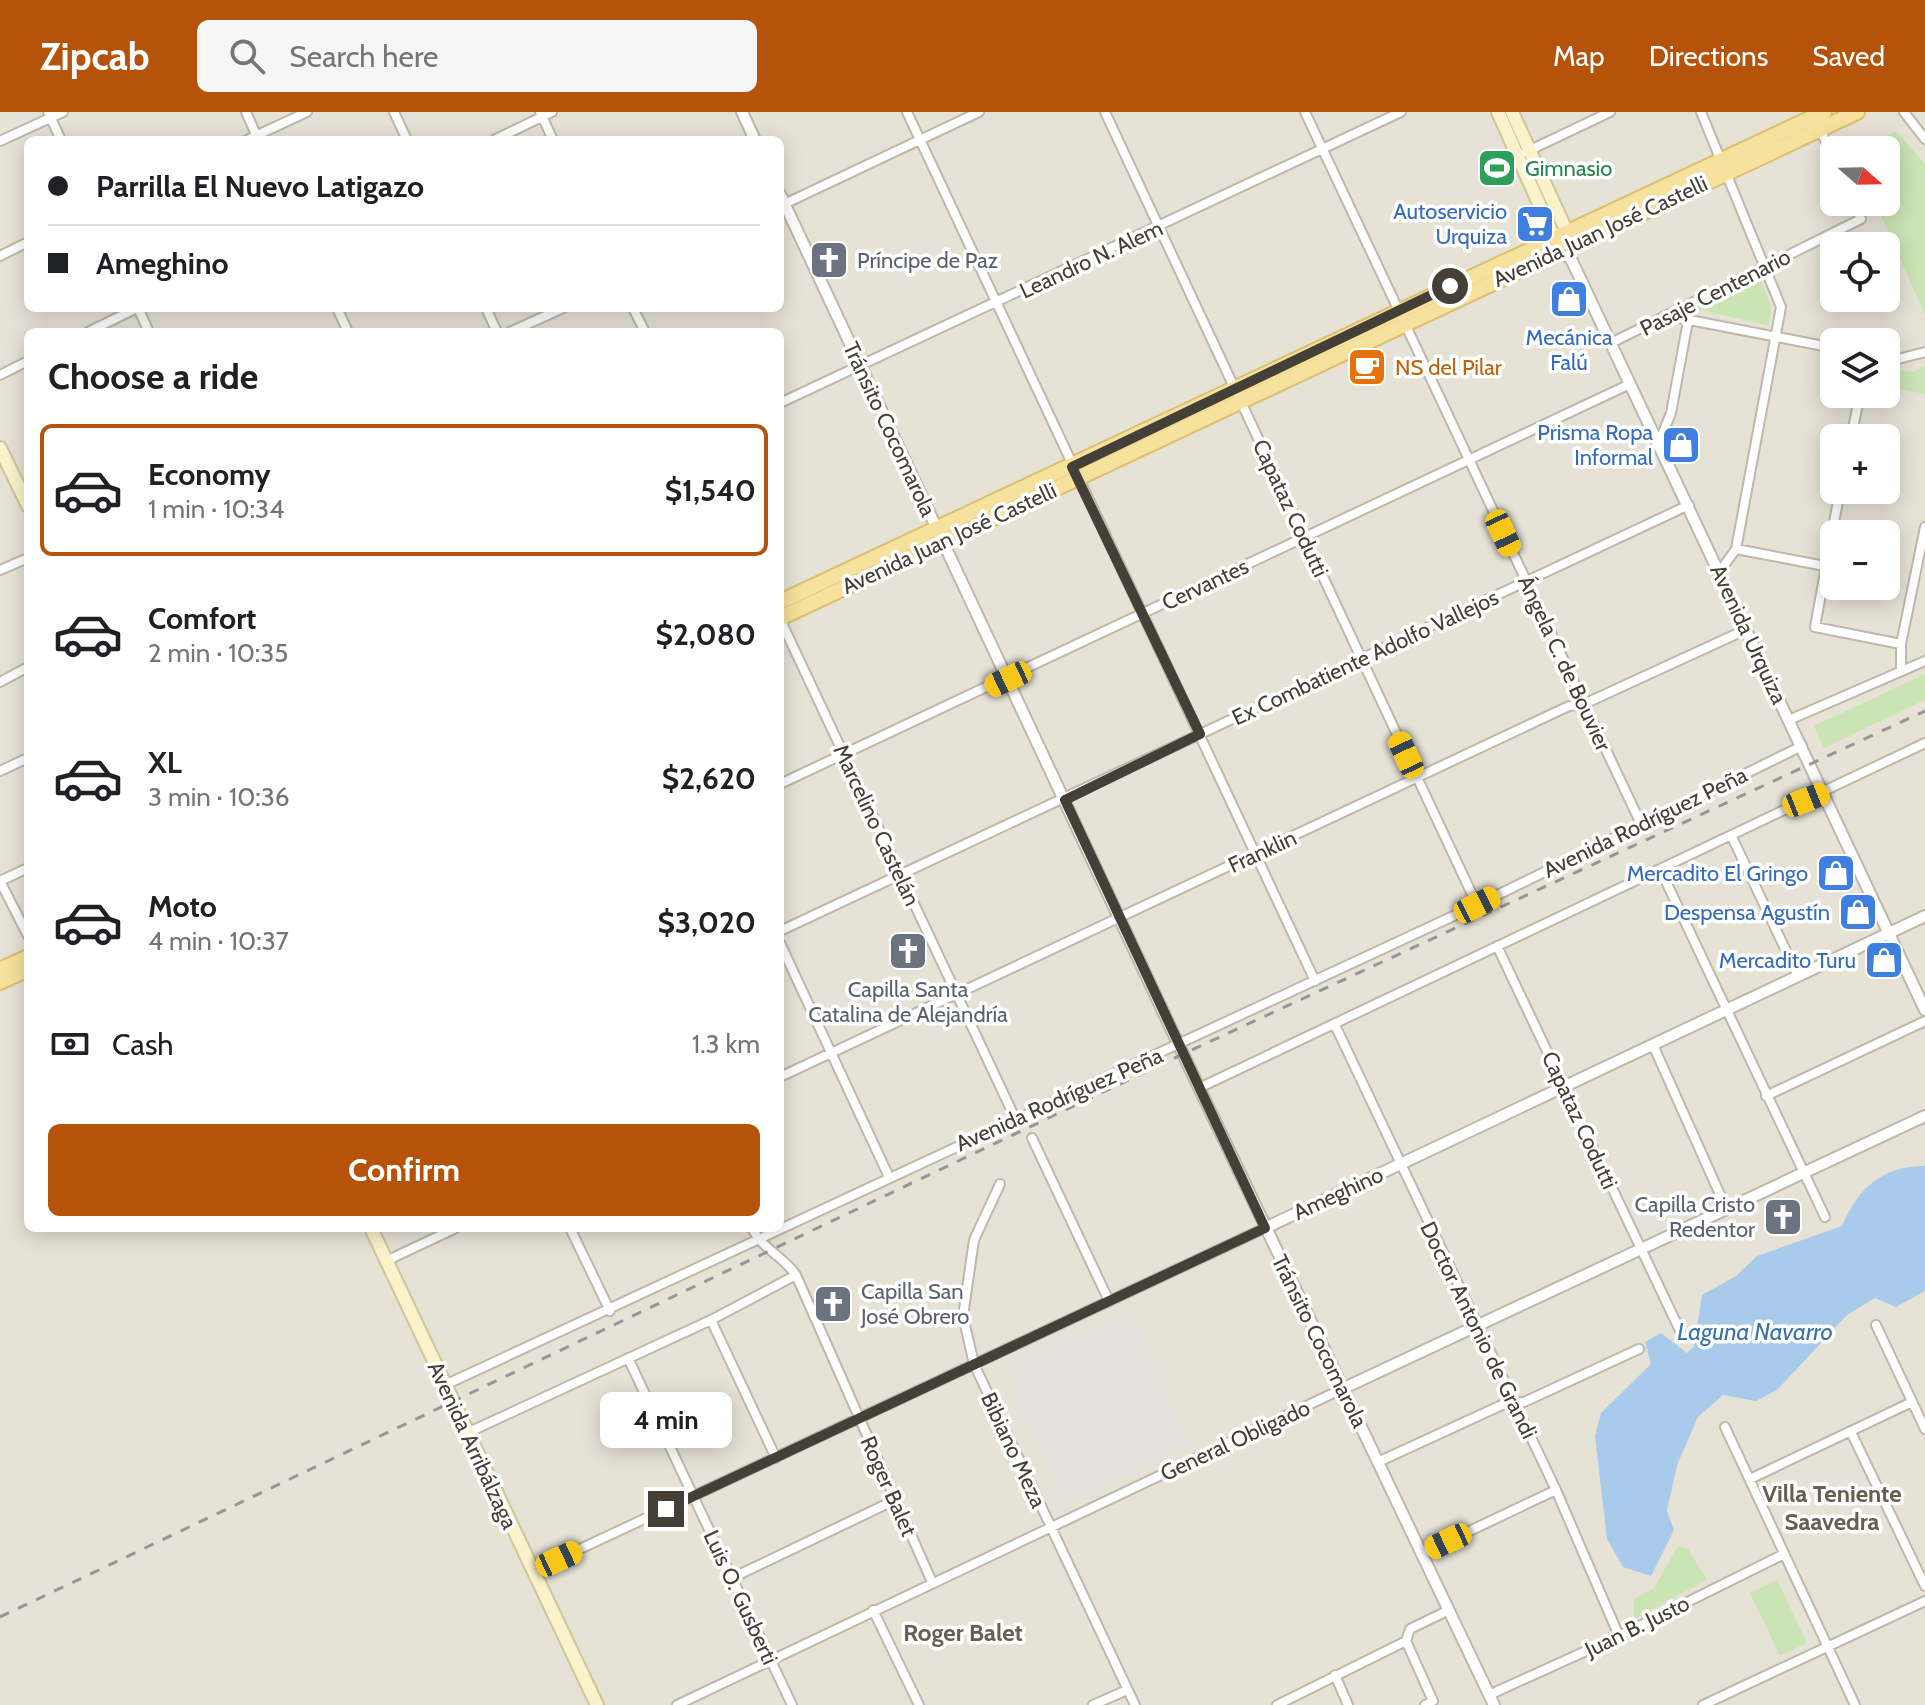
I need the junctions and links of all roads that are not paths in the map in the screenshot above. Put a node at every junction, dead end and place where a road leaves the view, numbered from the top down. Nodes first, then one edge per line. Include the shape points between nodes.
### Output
1 (63, 112) edge
2 (246, 112) edge
3 (307, 112) edge
4 (394, 112) edge
5 (552, 112) edge
6 (742, 112) edge
7 (907, 112) edge
8 (979, 112) edge
9 (1105, 112) edge
10 (1305, 112) edge
11 (1401, 112) edge
12 (1498, 112) edge
13 (1512, 112) edge
14 (1610, 112) edge
15 (1701, 112) edge
16 (1824, 112) edge
17 (1857, 112) edge
18 (1904, 112) edge
19 (541, 114) edge
20 (50, 115) edge
21 (1820, 129) junction
22 (59, 136) edge
23 (256, 136) edge
24 (261, 136) edge
25 (405, 136) edge
26 (501, 136) edge
27 (551, 136) edge
28 (753, 136) edge
29 (1823, 136) edge
30 (1925, 139) edge
31 (919, 140) junction
32 (0, 141) edge
33 (1323, 148) junction
34 (1524, 153) junction
35 (1724, 165) junction
36 (784, 200) edge
37 (784, 205) edge
38 (1860, 216) edge
39 (1159, 227) junction
40 (24, 244) edge
41 (1565, 244) junction
42 (0, 256) edge
43 (1766, 266) junction
44 (995, 303) junction
45 (129, 312) edge
46 (554, 312) edge
47 (1668, 315) junction
48 (1402, 318) junction
49 (1688, 321) junction
50 (96, 328) edge
51 (519, 328) edge
52 (1778, 337) junction
53 (1611, 343) junction
54 (1820, 345) edge
55 (1925, 352) edge
56 (1900, 358) edge
57 (24, 363) edge
58 (860, 365) junction
59 (0, 375) edge
60 (1630, 384) junction
61 (1238, 394) junction
62 (784, 401) edge
63 (1659, 442) junction
64 (0, 448) edge
65 (1468, 460) junction
66 (1076, 472) junction
67 (24, 498) edge
68 (1689, 505) junction
69 (1925, 527) edge
70 (939, 535) junction
71 (1305, 538) junction
72 (1736, 549) junction
73 (24, 560) edge
74 (1820, 565) edge
75 (0, 570) edge
76 (1921, 570) edge
77 (1720, 571) junction
78 (1526, 582) junction
79 (1820, 596) edge
80 (784, 600) edge
81 (1143, 613) junction
82 (784, 616) edge
83 (784, 626) edge
84 (1745, 630) junction
85 (1901, 644) junction
86 (1362, 660) junction
87 (1925, 661) edge
88 (24, 669) edge
89 (1901, 671) junction
90 (1008, 679) junction
91 (0, 682) edge
92 (1584, 704) junction
93 (1789, 720) junction
94 (1200, 734) junction
95 (1925, 743) edge
96 (1802, 746) junction
97 (844, 754) junction
98 (24, 760) edge
99 (0, 771) edge
100 (1417, 779) junction
101 (784, 782) edge
102 (1823, 793) junction
103 (1065, 800) junction
104 (1641, 824) junction
105 (1731, 835) junction
106 (1255, 854) junction
107 (1660, 869) junction
108 (24, 870) edge
109 (900, 875) junction
110 (0, 881) edge
111 (1477, 905) junction
112 (1925, 916) edge
113 (1120, 918) junction
114 (24, 928) edge
115 (784, 929) edge
116 (1889, 933) junction
117 (1497, 946) junction
118 (784, 952) edge
119 (24, 959) edge
120 (0, 970) edge
121 (24, 971) edge
122 (1798, 976) junction
123 (1315, 981) junction
124 (0, 982) edge
125 (955, 994) junction
126 (1726, 1010) junction
127 (1925, 1010) edge
128 (1925, 1021) edge
129 (1335, 1025) junction
130 (1179, 1045) junction
131 (1653, 1045) junction
132 (832, 1054) junction
133 (784, 1075) edge
134 (1565, 1087) junction
135 (1199, 1088) junction
136 (1766, 1096) junction
137 (1925, 1116) edge
138 (1015, 1118) junction
139 (1032, 1138) dead end
140 (1400, 1164) junction
141 (1803, 1174) junction
142 (889, 1177) junction
143 (1000, 1184) dead end
144 (1726, 1208) junction
145 (1825, 1217) dead end
146 (784, 1227) edge
147 (1265, 1228) junction
148 (373, 1232) edge
149 (448, 1232) edge
150 (572, 1232) edge
151 (754, 1232) edge
152 (775, 1232) edge
153 (758, 1240) junction
154 (1640, 1250) junction
155 (386, 1261) junction
156 (796, 1275) junction
157 (1109, 1301) junction
158 (610, 1311) junction
159 (711, 1320) junction
160 (1876, 1325) dead end
161 (1478, 1327) junction
162 (1683, 1337) dead end
163 (1639, 1349) dead end
164 (628, 1358) junction
165 (974, 1364) junction
166 (445, 1385) junction
167 (1342, 1389) junction
168 (1912, 1402) junction
169 (1515, 1403) junction
170 (860, 1418) junction
171 (1725, 1427) dead end
172 (1925, 1429) edge
173 (1851, 1432) junction
174 (467, 1433) junction
175 (776, 1458) junction
176 (1378, 1462) junction
177 (1750, 1479) junction
178 (1556, 1490) junction
179 (693, 1496) junction
180 (895, 1500) junction
181 (1050, 1527) junction
182 (1421, 1554) junction
183 (1784, 1554) junction
184 (533, 1571) junction
185 (732, 1578) junction
186 (932, 1582) junction
187 (1925, 1586) edge
188 (1925, 1601) edge
189 (873, 1610) junction
190 (1447, 1611) junction
191 (1619, 1636) junction
192 (1406, 1641) junction
193 (1827, 1646) junction
194 (771, 1660) junction
195 (1335, 1675) junction
196 (1127, 1690) junction
197 (1492, 1700) edge
198 (597, 1705) edge
199 (677, 1705) edge
200 (792, 1705) edge
201 (919, 1705) edge
202 (1093, 1705) edge
203 (1135, 1705) edge
204 (1277, 1705) edge
205 (1348, 1705) edge
206 (1425, 1705) edge
207 (1703, 1705) edge
208 (1855, 1705) edge

1 - 20 street
2 - 23 street
3 - 24 street
4 - 25 street
5 - 19 street
6 - 28 street
7 - 31 street
8 - 31 street
9 - 39 street, Capataz Codutti
10 - 33 street, Ángela C. de Bouvier
11 - 33 street, Leandro N. Alem
12 - 34 main road, Avenida Urquiza
13 - 34 main road, Avenida Urquiza
14 - 34 street
15 - 35 street
16 - 35 main road, Avenida Juan José Castelli
17 - 21 main road, Avenida Juan José Castelli
18 - 30 street
19 - 26 street
19 - 27 street
20 - 22 street
20 - 32 street
21 - 29 street
21 - 35 main road, Avenida Juan José Castelli
31 - 36 street
31 - 44 street
33 - 39 street, Leandro N. Alem
33 - 48 street, Ángela C. de Bouvier
34 - 41 main road, Avenida Urquiza
35 - 41 main road, Avenida Juan José Castelli
35 - 43 street
37 - 58 street, Tránsito Cocomarola
38 - 43 street, Pasaje Centenario
39 - 44 street, Leandro N. Alem
39 - 61 street, Capataz Codutti
40 - 42 street
41 - 48 main road, Avenida Juan José Castelli
41 - 53 street, Avenida Urquiza
43 - 47 street, Pasaje Centenario
43 - 52 street via 1781,307
44 - 58 street, Leandro N. Alem
44 - 66 street
45 - 50 street
46 - 51 street
47 - 49 street
47 - 53 street, Pasaje Centenario
48 - 61 main road, Avenida Juan José Castelli
48 - 65 street, Ángela C. de Bouvier
49 - 52 street
49 - 63 street via 1671,413
52 - 54 street
52 - 72 street
53 - 60 street, Avenida Urquiza
55 - 56 street
57 - 59 street
58 - 62 street, Leandro N. Alem
58 - 70 street, Tránsito Cocomarola
60 - 63 street, Avenida Urquiza
60 - 65 street, Cervantes
61 - 66 main road, Avenida Juan José Castelli
61 - 71 street, Capataz Codutti
63 - 68 street, Avenida Urquiza
64 - 67 main road
65 - 71 street, Cervantes
65 - 78 street, Ángela C. de Bouvier
66 - 70 main road, Avenida Juan José Castelli
66 - 81 street
68 - 77 street, Avenida Urquiza
68 - 78 street, Ex Combatiente Adolfo Vallejos
69 - 76 street
70 - 80 main road, Avenida Juan José Castelli
70 - 82 main road, Avenida Juan José Castelli
70 - 90 street, Tránsito Cocomarola
71 - 81 street, Cervantes
71 - 86 street, Capataz Codutti
72 - 74 street
72 - 77 street
73 - 75 street
76 - 85 street
77 - 84 street, Avenida Urquiza
78 - 86 street, Ex Combatiente Adolfo Vallejos
78 - 92 street, Ángela C. de Bouvier
79 - 85 street via 1815,627
81 - 90 street, Cervantes
81 - 94 street
83 - 97 street, Marcelino Castelán
84 - 92 street, Franklin
84 - 93 street, Avenida Urquiza
85 - 89 street
86 - 94 street, Ex Combatiente Adolfo Vallejos
86 - 100 street, Capataz Codutti
87 - 89 street
88 - 91 street
89 - 93 street
90 - 97 street, Cervantes
90 - 103 street, Tránsito Cocomarola
92 - 100 street, Franklin via 1569,706
92 - 104 street, Ángela C. de Bouvier
93 - 96 street, Avenida Urquiza
94 - 103 street, Ex Combatiente Adolfo Vallejos
94 - 106 street
95 - 102 street
96 - 102 street, Avenida Urquiza
96 - 104 street, Avenida Rodríguez Peña
97 - 101 street, Cervantes
97 - 109 street, Marcelino Castelán
98 - 99 street
100 - 106 street, Franklin
100 - 111 street, Capataz Codutti
102 - 105 street
102 - 116 street, Avenida Urquiza
103 - 109 street, Ex Combatiente Adolfo Vallejos
103 - 113 street, Tránsito Cocomarola
104 - 111 street, Avenida Rodríguez Peña
105 - 107 street
105 - 122 street
106 - 113 street, Franklin
106 - 123 street
107 - 117 street
107 - 126 street
108 - 110 street
109 - 115 street, Ex Combatiente Adolfo Vallejos
109 - 125 street, Marcelino Castelán
110 - 114 street
111 - 123 street, Avenida Rodríguez Peña
112 - 116 street, Ameghino
113 - 125 street, Franklin
113 - 130 street, Tránsito Cocomarola
116 - 122 street, Ameghino
116 - 127 street, Avenida Urquiza
117 - 129 street
117 - 134 street, Capataz Codutti
118 - 132 street
119 - 120 main road
121 - 124 main road
122 - 126 street, Ameghino
123 - 130 street, Avenida Rodríguez Peña
125 - 132 street, Franklin
125 - 138 street, Marcelino Castelán
126 - 131 street, Ameghino
126 - 136 street
128 - 136 street
129 - 135 street
129 - 140 street, Doctor Antonio de Grandi
130 - 135 street, Tránsito Cocomarola
130 - 138 street, Avenida Rodríguez Peña
131 - 134 street, Ameghino
131 - 144 street
132 - 133 street, Franklin
132 - 142 street
134 - 140 street, Ameghino
134 - 154 street, Capataz Codutti
135 - 147 street, Tránsito Cocomarola
136 - 141 street
137 - 141 street, General Obligado
138 - 142 street, Avenida Rodríguez Peña
139 - 157 street
140 - 147 street, Ameghino
140 - 161 street, Doctor Antonio de Grandi
141 - 144 street, General Obligado
141 - 145 street
142 - 146 street, Avenida Rodríguez Peña
143 - 165 street, Bibiano Meza via 974,1240 963,1316
144 - 154 street, General Obligado
147 - 157 street, Ameghino
147 - 167 street, Tránsito Cocomarola
148 - 155 main road, Avenida Arribálzaga
149 - 155 street
150 - 158 street
151 - 153 street, Roger Balet
152 - 153 street, Avenida Rodríguez Peña
153 - 156 street, Roger Balet
153 - 158 street, Avenida Rodríguez Peña
154 - 161 street, General Obligado
154 - 162 street, Capataz Codutti
155 - 166 main road, Avenida Arribálzaga
156 - 159 street
156 - 170 street, Roger Balet
157 - 165 street, Ameghino
158 - 166 street, Avenida Rodríguez Peña
159 - 164 street
159 - 175 street
160 - 168 street
161 - 167 street, General Obligado
161 - 169 street, Doctor Antonio de Grandi
163 - 169 street
164 - 174 street
164 - 179 street, Luis O. Gusberti
165 - 170 street, Ameghino
165 - 181 street, Bibiano Meza
166 - 174 main road, Avenida Arribálzaga
167 - 176 street, Tránsito Cocomarola
167 - 181 street, General Obligado
168 - 172 street
168 - 173 street
169 - 176 street
169 - 178 street, Doctor Antonio de Grandi
170 - 175 street, Ameghino
170 - 180 street, Roger Balet
171 - 177 street
173 - 177 street
173 - 187 street
174 - 184 main road, Avenida Arribálzaga
175 - 179 street, Ameghino
176 - 182 street, Tránsito Cocomarola
177 - 183 street
178 - 182 street
178 - 191 street, Doctor Antonio de Grandi
179 - 184 street, Ameghino
179 - 185 street, Luis O. Gusberti
180 - 185 street
180 - 186 street, Roger Balet
181 - 186 street, General Obligado
181 - 196 street, Bibiano Meza
182 - 190 street, Tránsito Cocomarola
183 - 191 street, Juan B. Justo
183 - 193 street
184 - 198 main road, Avenida Arribálzaga
185 - 194 street, Luis O. Gusberti
186 - 189 street, General Obligado
188 - 193 street
189 - 194 street, General Obligado
189 - 201 street
190 - 192 street via 1410,1629
190 - 197 street, Tránsito Cocomarola
191 - 197 street, Juan B. Justo
192 - 195 street
192 - 206 street via 1433,1701
193 - 207 street
193 - 208 street
194 - 199 street, General Obligado
194 - 200 street, Luis O. Gusberti
195 - 204 street
195 - 205 street
196 - 202 street
196 - 203 street, Bibiano Meza

